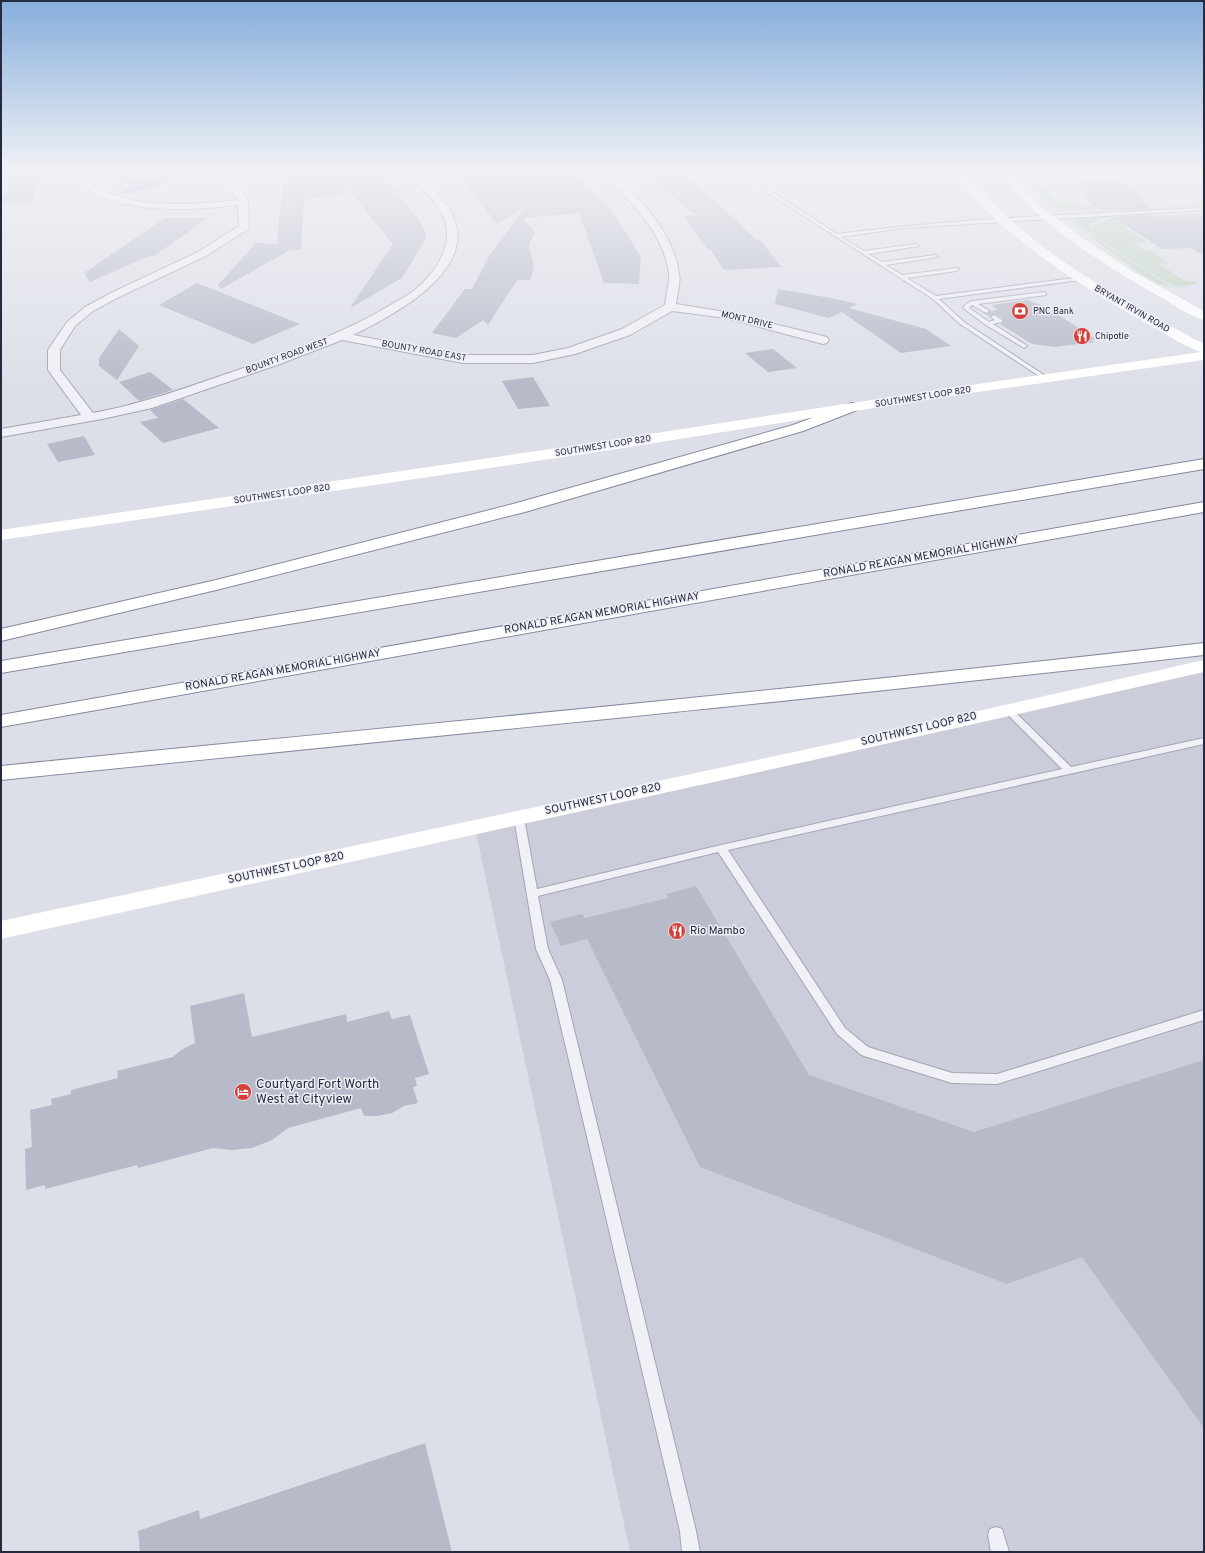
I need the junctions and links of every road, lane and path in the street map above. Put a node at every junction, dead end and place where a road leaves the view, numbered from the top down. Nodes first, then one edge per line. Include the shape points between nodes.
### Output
1 (221, 241) edge
2 (451, 241) edge
3 (662, 241) edge
4 (845, 241) edge
5 (1028, 241) edge
6 (1082, 241) edge
7 (916, 246) dead end
8 (863, 253) junction
9 (935, 257) dead end
10 (881, 264) junction
11 (956, 269) dead end
12 (901, 277) junction
13 (1080, 278) junction
14 (1044, 294) dead end
15 (935, 298) junction
16 (972, 303) junction
17 (670, 307) junction
18 (986, 312) dead end
19 (1204, 315) edge
20 (994, 317) dead end
21 (988, 324) junction
22 (994, 328) junction
23 (973, 331) junction
24 (342, 336) junction
25 (823, 340) dead end
26 (1024, 346) dead end
27 (1204, 349) edge
28 (1204, 356) edge
29 (1045, 378) junction
30 (852, 407) junction
31 (89, 417) junction
32 (1, 433) edge
33 (1204, 453) edge
34 (1204, 464) edge
35 (1204, 507) edge
36 (1, 535) edge
37 (775, 537) junction
38 (1, 635) edge
39 (1204, 649) edge
40 (1204, 666) edge
41 (1, 667) edge
42 (1007, 709) junction
43 (1, 721) edge
44 (1204, 740) edge
45 (1068, 770) junction
46 (1, 774) edge
47 (519, 818) junction
48 (721, 848) junction
49 (532, 894) junction
50 (1, 930) edge
51 (1204, 1015) edge
52 (996, 1535) dead end
53 (691, 1552) edge
54 (1000, 1552) edge

1 - 31 street via 202,254 89,309 71,324 54,350 54,370
2 - 24 street, BOUNTY ROAD WEST via 443,266 419,292
3 - 17 street via 671,257 674,274
4 - 8 lane
5 - 13 main road, BRYANT IRVIN ROAD
6 - 19 main road via 1128,274
7 - 8 lane
8 - 10 lane
9 - 10 lane
10 - 12 lane
11 - 12 lane
12 - 15 lane
13 - 15 lane
13 - 27 main road, BRYANT IRVIN ROAD via 1114,300
14 - 16 lane
15 - 23 lane
16 - 18 lane
16 - 21 lane via 966,308
17 - 24 street, BOUNTY ROAD EAST via 619,335 571,351 533,358 463,358
17 - 25 street, MONT DRIVE via 726,314
20 - 21 lane via 1000,321
21 - 22 lane
22 - 23 lane
22 - 26 lane
23 - 29 lane
24 - 31 street, BOUNTY ROAD WEST via 189,392 136,408
28 - 29 main road, SOUTHWEST LOOP 820
29 - 30 main road, SOUTHWEST LOOP 820
30 - 36 main road, SOUTHWEST LOOP 820
30 - 38 main road via 798,428 519,508 216,585
31 - 32 street, BOUNTY ROAD WEST
33 - 37 main road via 799,522
34 - 37 main road
35 - 43 main road, RONALD REAGAN MEMORIAL HIGHWAY
37 - 41 main road
39 - 46 main road via 942,679 768,694
40 - 42 main road, SOUTHWEST LOOP 820
42 - 45 lane
42 - 47 main road, SOUTHWEST LOOP 820
44 - 45 lane
45 - 48 lane
47 - 49 lane
47 - 50 main road, SOUTHWEST LOOP 820
48 - 49 lane
48 - 51 lane via 841,1031 864,1051 952,1078 997,1079
49 - 53 lane via 542,949 556,980 606,1185 687,1524
52 - 54 lane

